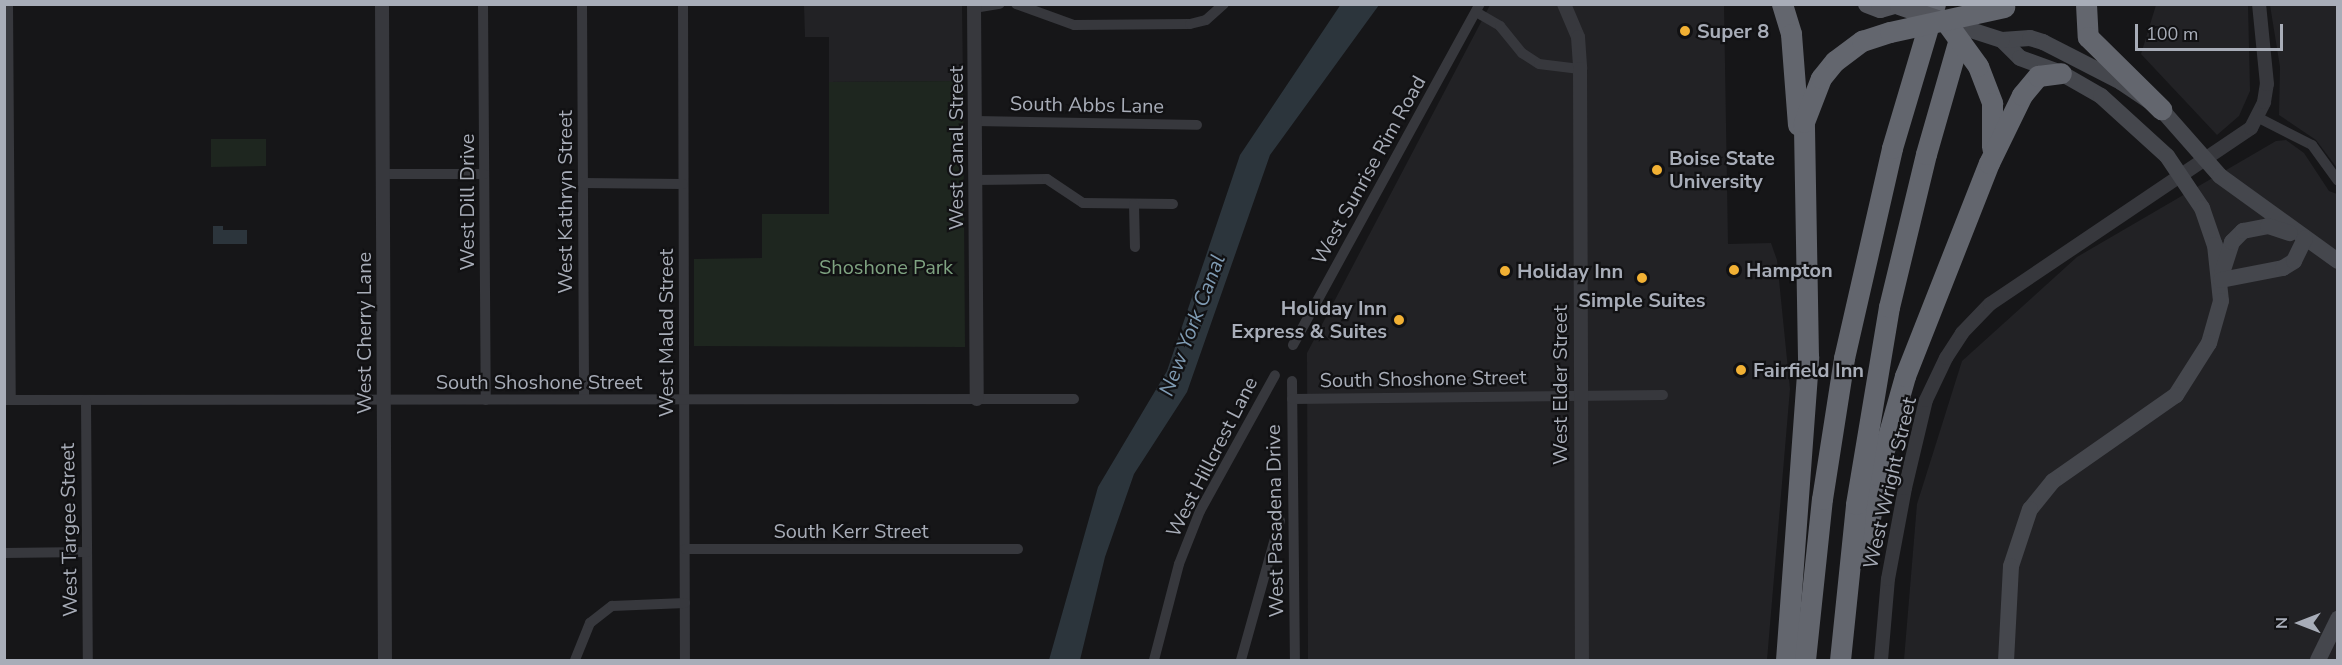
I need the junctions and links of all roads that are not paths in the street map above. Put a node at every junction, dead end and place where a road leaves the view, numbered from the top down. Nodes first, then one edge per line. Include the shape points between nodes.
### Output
1 (8, 4) edge
2 (382, 4) edge
3 (483, 4) edge
4 (582, 4) edge
5 (683, 4) edge
6 (1000, 4) edge
7 (1016, 4) edge
8 (1224, 4) edge
9 (1564, 4) edge
10 (1782, 4) edge
11 (1867, 4) edge
12 (1970, 4) edge
13 (2086, 4) edge
14 (2259, 4) edge
15 (1899, 5) edge
16 (974, 6) edge
17 (2008, 6) edge
18 (1478, 8) edge
19 (1939, 10) edge
20 (2002, 40) junction
21 (1580, 69) junction
22 (2061, 73) junction
23 (2161, 109) junction
24 (2257, 117) junction
25 (975, 121) junction
26 (1197, 125) dead end
27 (2204, 160) junction
28 (1989, 163) junction
29 (1802, 164) junction
30 (2181, 173) junction
31 (383, 174) junction
32 (484, 174) junction
33 (975, 180) junction
34 (2337, 181) edge
35 (583, 183) junction
36 (683, 184) junction
37 (1134, 204) junction
38 (1173, 204) dead end
39 (2306, 238) junction
40 (1135, 247) dead end
41 (2337, 261) edge
42 (2221, 280) junction
43 (1293, 345) dead end
44 (1275, 375) dead end
45 (1292, 381) dead end
46 (1663, 395) dead end
47 (1579, 396) junction
48 (584, 399) junction
49 (684, 399) junction
50 (977, 399) junction
51 (1074, 399) dead end
52 (1292, 399) junction
53 (8, 400) edge
54 (86, 400) junction
55 (384, 400) junction
56 (486, 400) junction
57 (1280, 520) dead end
58 (685, 549) junction
59 (1018, 549) dead end
60 (87, 552) junction
61 (4, 553) edge
62 (685, 603) junction
63 (2337, 619) edge
64 (2337, 633) edge
65 (88, 660) edge
66 (385, 660) edge
67 (575, 660) edge
68 (685, 660) edge
69 (1154, 660) edge
70 (1241, 660) edge
71 (1295, 660) edge
72 (1582, 660) edge
73 (1786, 660) edge
74 (1805, 660) edge
75 (1840, 660) edge
76 (1853, 660) edge
77 (1881, 660) edge
78 (2006, 660) edge
79 (2318, 660) edge
80 (2325, 660) edge

1 - 53 street
2 - 31 street, West Cherry Lane
3 - 32 street, West Dill Drive
4 - 35 street, West Kathryn Street
5 - 36 street, West Malad Street
6 - 16 street
7 - 8 street via 1074,25 1190,24 1206,20
9 - 21 street, West Elder Street via 1578,37
10 - 29 highway via 1791,34
11 - 15 main road via 1880,9
12 - 75 highway via 1903,245 1878,368 1856,504
13 - 23 highway via 2088,37
14 - 24 street via 2267,84
15 - 19 main road, bridge
16 - 25 street, West Canal Street
17 - 19 highway, bridge
18 - 21 street, West Sunrise Rim Road via 1500,26 1522,53 1539,64
18 - 43 street, West Sunrise Rim Road
19 - 20 main road, bridge
19 - 28 highway, bridge via 1978,66 1992,104 1994,125
19 - 29 highway, bridge via 1852,47 1821,78 1804,122
19 - 74 highway via 1886,169 1844,358 1821,499
20 - 22 main road via 2020,58
20 - 23 main road via 2030,38 2043,42 2112,77
21 - 47 street, West Elder Street
22 - 28 highway via 2038,76 2022,95
22 - 30 main road via 2101,96 2141,128
23 - 27 main road
24 - 27 street, West Wright Street via 2240,138
24 - 34 street via 2312,145
25 - 26 street, South Abbs Lane
25 - 33 street, West Canal Street
27 - 30 street, West Wright Street
27 - 39 main road
28 - 76 highway via 1889,426 1867,531
29 - 73 highway via 1808,357
30 - 42 main road via 2202,208 2215,245
30 - 77 street, West Wright Street via 1990,304 1962,333 1946,358 1926,400 1905,488 1888,579
31 - 32 street
31 - 55 street, West Cherry Lane
32 - 56 street, West Dill Drive
33 - 37 street via 1047,179 1083,203
33 - 50 street, West Canal Street
35 - 36 street
35 - 48 street, West Kathryn Street
36 - 49 street, West Malad Street
37 - 38 street
37 - 40 street
39 - 41 main road
39 - 42 main road via 2294,261 2283,268
39 - 42 main road via 2268,226 2243,231 2232,242
42 - 78 main road via 2221,301 2209,343 2176,395 2053,481 2030,510 2011,566
44 - 69 street, West Hillcrest Lane via 1200,511 1179,564
45 - 52 street, West Pasadena Drive
46 - 47 street, South Shoshone Street
47 - 52 street, South Shoshone Street
47 - 72 street, West Elder Street
48 - 49 street, South Shoshone Street
48 - 56 street, South Shoshone Street
49 - 50 street, South Shoshone Street
49 - 58 street, West Malad Street
50 - 51 street, South Shoshone Street
52 - 71 street, West Pasadena Drive
53 - 54 street, South Shoshone Street
54 - 55 street, South Shoshone Street
54 - 60 street, West Targee Street
55 - 56 street, South Shoshone Street
55 - 66 street, West Cherry Lane
57 - 70 street
58 - 59 street, South Kerr Street
58 - 62 street, West Malad Street
60 - 61 street
60 - 65 street, West Targee Street
62 - 67 street via 612,606 590,623
62 - 68 street, West Malad Street
63 - 79 main road
64 - 80 main road

